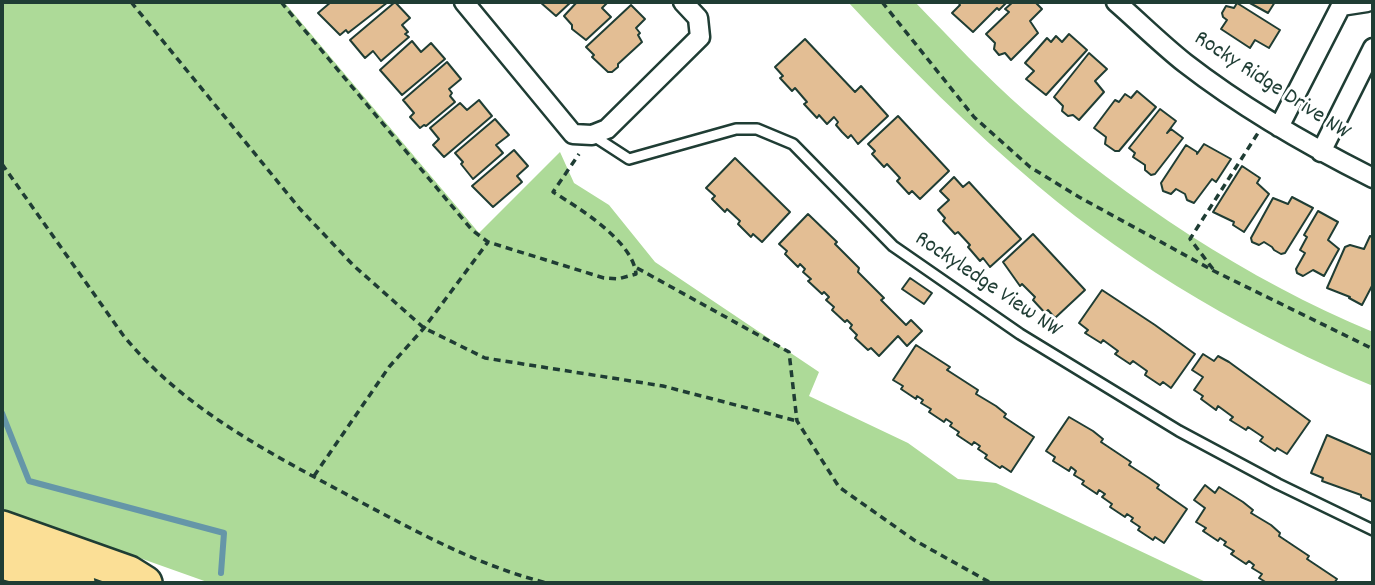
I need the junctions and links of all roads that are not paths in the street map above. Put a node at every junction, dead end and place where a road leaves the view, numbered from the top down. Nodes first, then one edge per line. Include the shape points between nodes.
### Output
1 (464, 2) edge
2 (682, 2) edge
3 (1116, 2) edge
4 (1371, 2) edge
5 (1373, 48) edge
6 (1273, 123) junction
7 (592, 135) junction
8 (1321, 152) junction
9 (1373, 178) edge
10 (2, 528) edge
11 (1373, 530) edge
12 (5, 564) edge
13 (78, 583) edge
14 (145, 583) edge

1 - 7 street via 573,134
2 - 7 street via 698,18 700,37 607,129
3 - 6 street, Rocky Ridge Drive NW via 1184,62
4 - 6 street via 1341,6
5 - 8 street
6 - 8 street, Rocky Ridge Drive NW
7 - 11 lane, Rockyledge View NW via 629,159 736,129 757,129 793,144 893,246 1020,334 1179,431
8 - 9 street, Rocky Ridge Drive NW
10 - 14 highway via 129,573
12 - 13 highway

